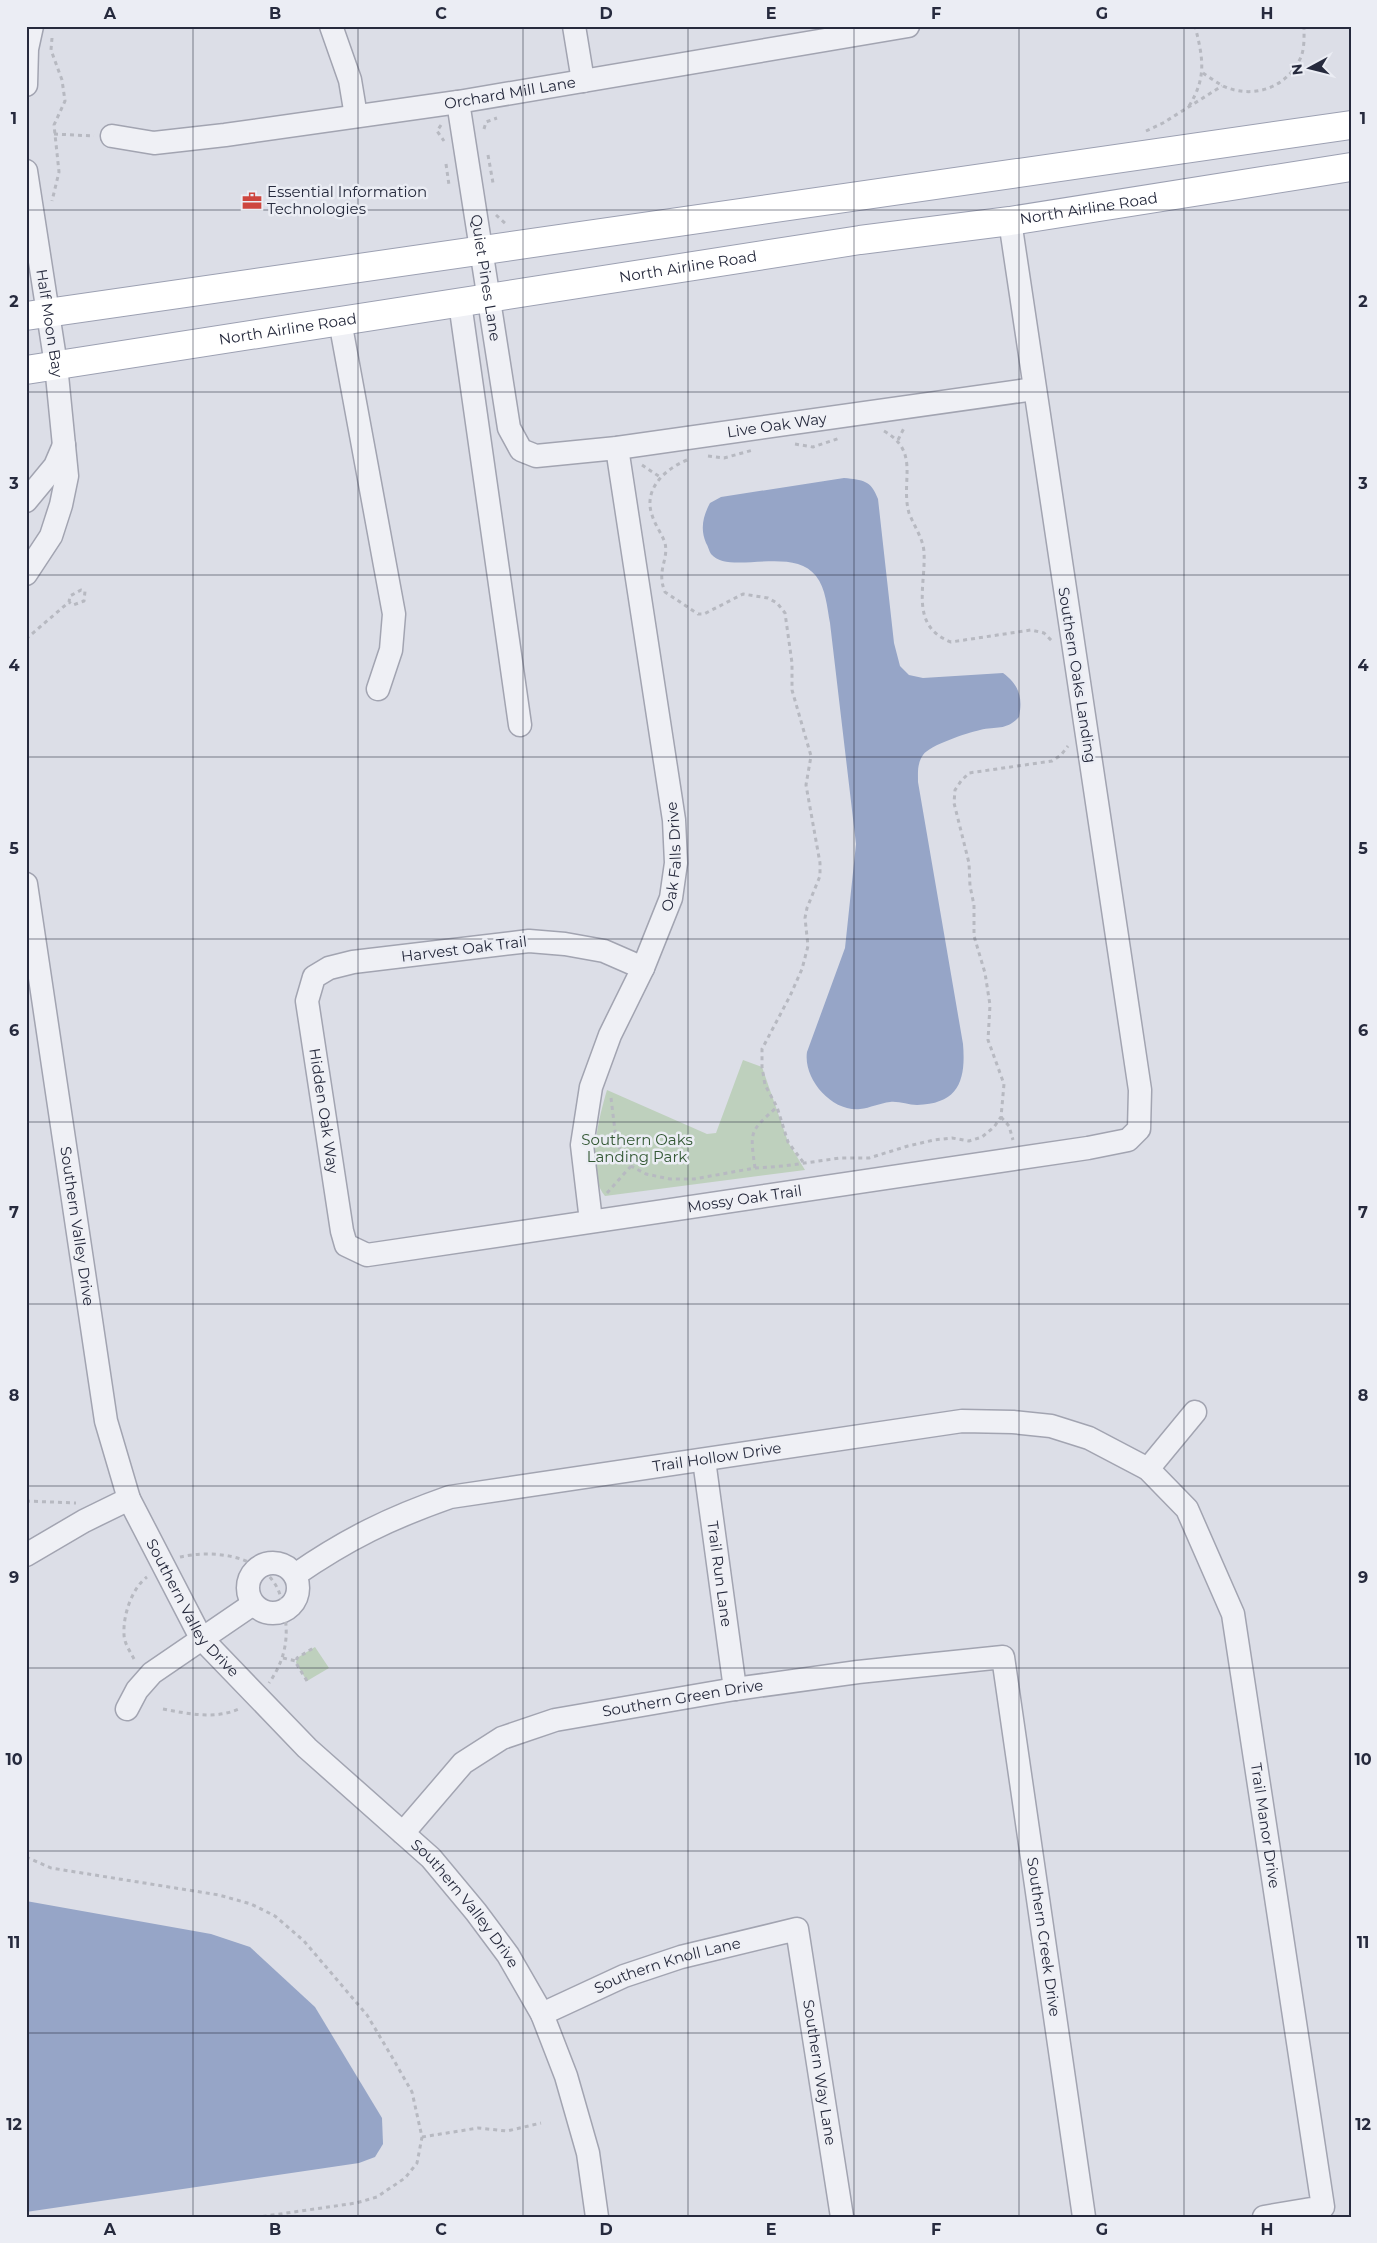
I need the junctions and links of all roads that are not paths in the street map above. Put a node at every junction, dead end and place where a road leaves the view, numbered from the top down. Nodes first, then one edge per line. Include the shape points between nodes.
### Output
1 (331, 26) edge
2 (574, 26) edge
3 (908, 26) edge
4 (42, 29) edge
5 (809, 34) edge
6 (583, 80) junction
7 (26, 85) edge
8 (458, 102) junction
9 (356, 116) junction
10 (1351, 125) edge
11 (112, 136) road end
12 (1351, 167) edge
13 (26, 171) edge
14 (1010, 221) junction
15 (481, 249) junction
16 (490, 298) junction
17 (460, 303) junction
18 (37, 314) edge
19 (340, 321) junction
20 (56, 365) junction
21 (26, 370) edge
22 (1034, 389) junction
23 (65, 444) junction
24 (617, 448) junction
25 (521, 450) joint
26 (26, 501) edge
27 (26, 574) edge
28 (378, 689) dead end
29 (520, 725) dead end
30 (26, 884) edge
31 (643, 968) junction
32 (314, 977) joint
33 (1139, 1129) joint
34 (590, 1217) junction
35 (346, 1244) joint
36 (1195, 1412) dead end
37 (704, 1460) junction
38 (1148, 1469) junction
39 (129, 1499) junction
40 (26, 1555) edge
41 (295, 1575) junction
42 (253, 1604) junction
43 (201, 1638) junction
44 (1004, 1657) joint
45 (735, 1689) junction
46 (127, 1709) dead end
47 (403, 1833) junction
48 (797, 1928) joint
49 (542, 2014) junction
50 (597, 2217) edge
51 (842, 2217) edge
52 (1084, 2217) edge
53 (1264, 2217) edge

1 - 9 street via 350,80
2 - 6 street
3 - 5 street, Orchard Mill Lane
4 - 7 street via 26,49
5 - 6 street, Orchard Mill Lane
6 - 8 street, Orchard Mill Lane
8 - 9 street, Orchard Mill Lane
8 - 15 street, Quiet Pines Lane
9 - 11 street, Orchard Mill Lane via 154,143
10 - 15 main road
12 - 14 main road, North Airline Road
13 - 18 street, Half Moon Bay
14 - 16 main road, North Airline Road via 860,240
14 - 22 street, Southern Oaks Landing
15 - 16 street, Quiet Pines Lane
15 - 18 main road
16 - 17 main road, North Airline Road
16 - 25 street, Quiet Pines Lane via 509,428
17 - 19 main road, North Airline Road
17 - 29 street
18 - 20 street, Half Moon Bay
19 - 20 main road, North Airline Road
19 - 28 street via 394,614 391,650
20 - 21 main road, North Airline Road
20 - 23 street, Half Moon Bay
22 - 24 street, Live Oak Way
22 - 33 street, Southern Oaks Landing via 1140,1090
23 - 26 street via 55,466
23 - 27 street, Half Moon Bay via 67,476 61,505 51,536
24 - 25 street, Live Oak Way via 536,456
24 - 31 street, Oak Falls Drive via 674,820 676,864 671,898
30 - 39 street, Southern Valley Drive via 106,1421
31 - 32 street, Harvest Oak Trail via 604,951 528,941 352,962
31 - 34 street, Oak Falls Drive via 610,1035 591,1087 582,1145
32 - 35 street, Hidden Oak Way via 307,1000
33 - 34 street, Mossy Oak Trail via 1128,1140 1016,1158
34 - 35 street, Mossy Oak Trail via 367,1255
36 - 38 street
37 - 38 street, Trail Hollow Drive via 962,1421 1014,1422 1051,1426 1089,1438
37 - 41 street, Trail Hollow Drive via 450,1497 402,1514 348,1540
37 - 45 street, Trail Run Lane
38 - 53 street, Trail Manor Drive via 1187,1509 1233,1614 1323,2207
39 - 40 street
39 - 43 street, Southern Valley Drive
41 - 42 street via 298,1592 291,1607 276,1614 267,1613
41 - 42 street via 274,1563 259,1568 249,1580
42 - 43 street
43 - 46 street via 152,1673 137,1690
43 - 47 street, Southern Valley Drive via 307,1748
44 - 45 street, Southern Green Drive
44 - 52 street, Southern Creek Drive
45 - 47 street, Southern Green Drive via 555,1720 502,1738 463,1763
47 - 49 street, Southern Valley Drive via 431,1858 476,1912 508,1954
48 - 49 street, Southern Knoll Lane via 681,1957 624,1976
48 - 51 street, Southern Way Lane
49 - 50 street, Southern Valley Drive via 578,2114 588,2153

